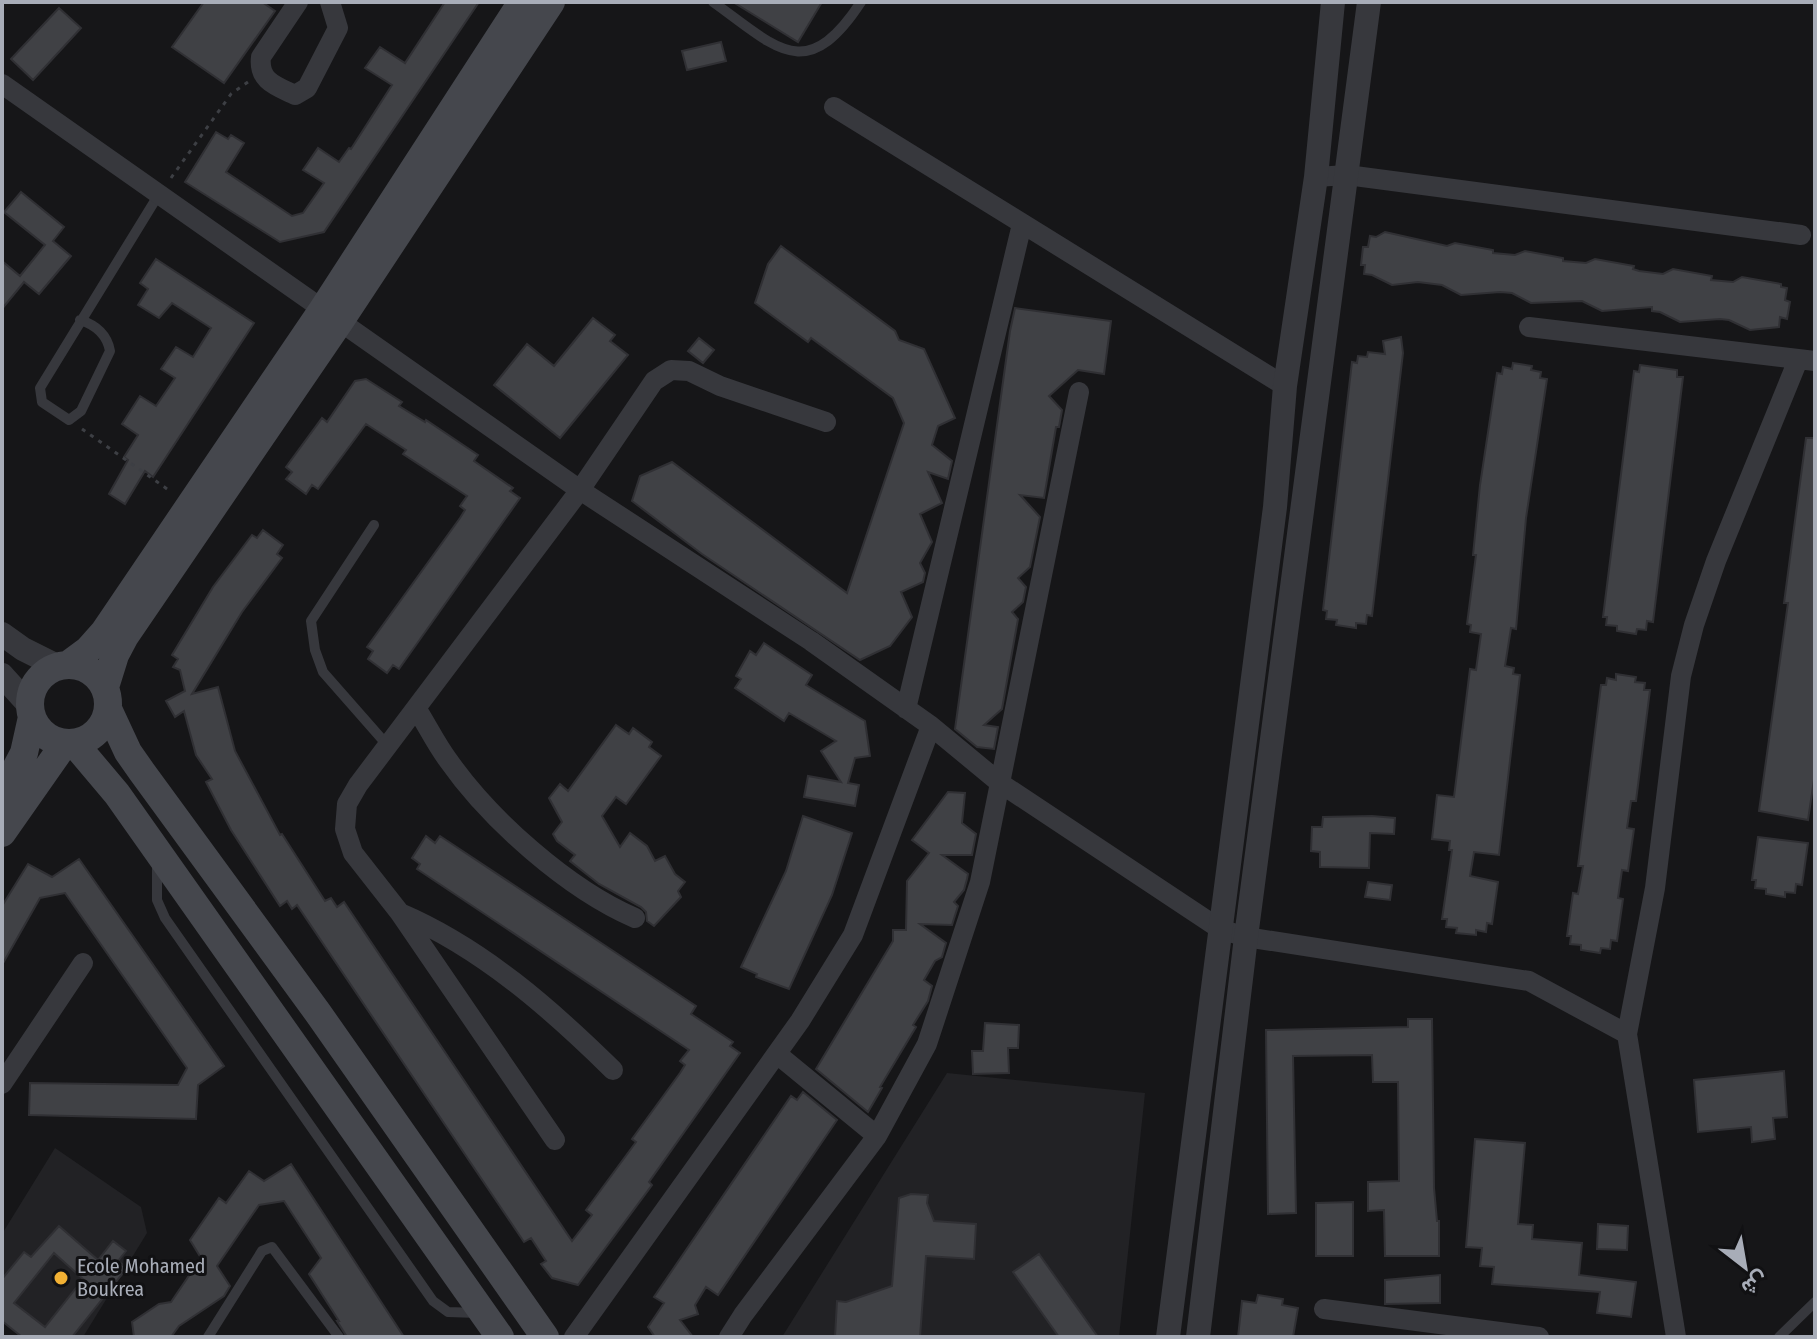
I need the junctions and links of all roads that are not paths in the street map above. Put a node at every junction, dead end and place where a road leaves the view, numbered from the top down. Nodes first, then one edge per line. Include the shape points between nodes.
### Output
1 (298, 2) edge
2 (330, 2) edge
3 (522, 2) edge
4 (551, 2) edge
5 (713, 2) edge
6 (861, 2) edge
7 (1333, 2) edge
8 (1369, 2) edge
9 (2, 84) edge
10 (834, 107) dead end
11 (1347, 175) junction
12 (1316, 177) junction
13 (159, 194) junction
14 (1022, 224) junction
15 (1801, 235) dead end
16 (332, 315) junction
17 (80, 320) junction
18 (1529, 327) dead end
19 (1807, 361) edge
20 (1285, 386) junction
21 (1079, 392) dead end
22 (826, 422) dead end
23 (580, 490) junction
24 (374, 525) dead end
25 (2, 634) edge
26 (63, 665) junction
27 (2, 675) edge
28 (106, 698) junction
29 (416, 708) junction
30 (906, 709) junction
31 (30, 711) junction
32 (931, 726) junction
33 (69, 743) junction
34 (388, 746) junction
35 (1000, 783) junction
36 (2, 795) edge
37 (2, 833) edge
38 (400, 913) junction
39 (635, 918) dead end
40 (1220, 929) junction
41 (1246, 937) junction
42 (83, 963) dead end
43 (1627, 1034) junction
44 (777, 1054) junction
45 (613, 1070) dead end
46 (2, 1084) edge
47 (877, 1136) junction
48 (555, 1140) dead end
49 (1815, 1302) edge
50 (1324, 1309) dead end
51 (208, 1337) edge
52 (339, 1337) edge
53 (500, 1337) edge
54 (545, 1337) edge
55 (574, 1337) edge
56 (729, 1337) edge
57 (1168, 1337) edge
58 (1198, 1337) edge
59 (1539, 1337) edge
60 (1676, 1337) edge
61 (1779, 1337) edge

1 - 2 street via 261,57 266,80 295,95 307,88 338,28
3 - 16 main road
4 - 16 main road
5 - 6 lane via 773,44 796,53 818,49
7 - 12 street
8 - 11 street
9 - 13 street
10 - 14 street
11 - 12 street
11 - 15 street
11 - 41 street
12 - 20 street
13 - 16 street
13 - 17 lane
14 - 20 street
14 - 30 street
16 - 23 street
16 - 26 main road via 190,505 104,632
16 - 28 main road via 125,636
17 - 17 lane via 40,388 42,402 69,420 81,411 110,351 108,340 93,324
18 - 19 street
19 - 43 street via 1716,561 1687,651 1652,903
20 - 40 street via 1275,507
21 - 35 street
22 - 23 street via 689,371 671,370 654,381
23 - 29 street
23 - 30 street
24 - 34 lane via 311,621 323,672
25 - 26 street
26 - 28 main road via 90,670
26 - 31 main road via 37,681
27 - 31 street
28 - 33 main road via 97,732
28 - 54 main road via 117,731 142,772
29 - 34 street
29 - 39 street via 448,761 486,806 550,866
30 - 32 street
31 - 33 main road via 39,730
31 - 36 main road via 24,753
32 - 35 street
32 - 44 street via 853,935
33 - 37 main road
33 - 53 main road via 117,794
34 - 38 street via 347,804 345,829 353,853
35 - 40 street
35 - 47 street via 980,882 927,1044
38 - 45 street via 494,968 567,1024
38 - 48 street
40 - 41 street
40 - 57 street
41 - 43 street via 1529,981
41 - 58 street
42 - 46 street
43 - 60 street
44 - 47 street
44 - 55 street
47 - 56 street
49 - 61 lane
50 - 59 street
51 - 52 lane via 262,1251 272,1247

